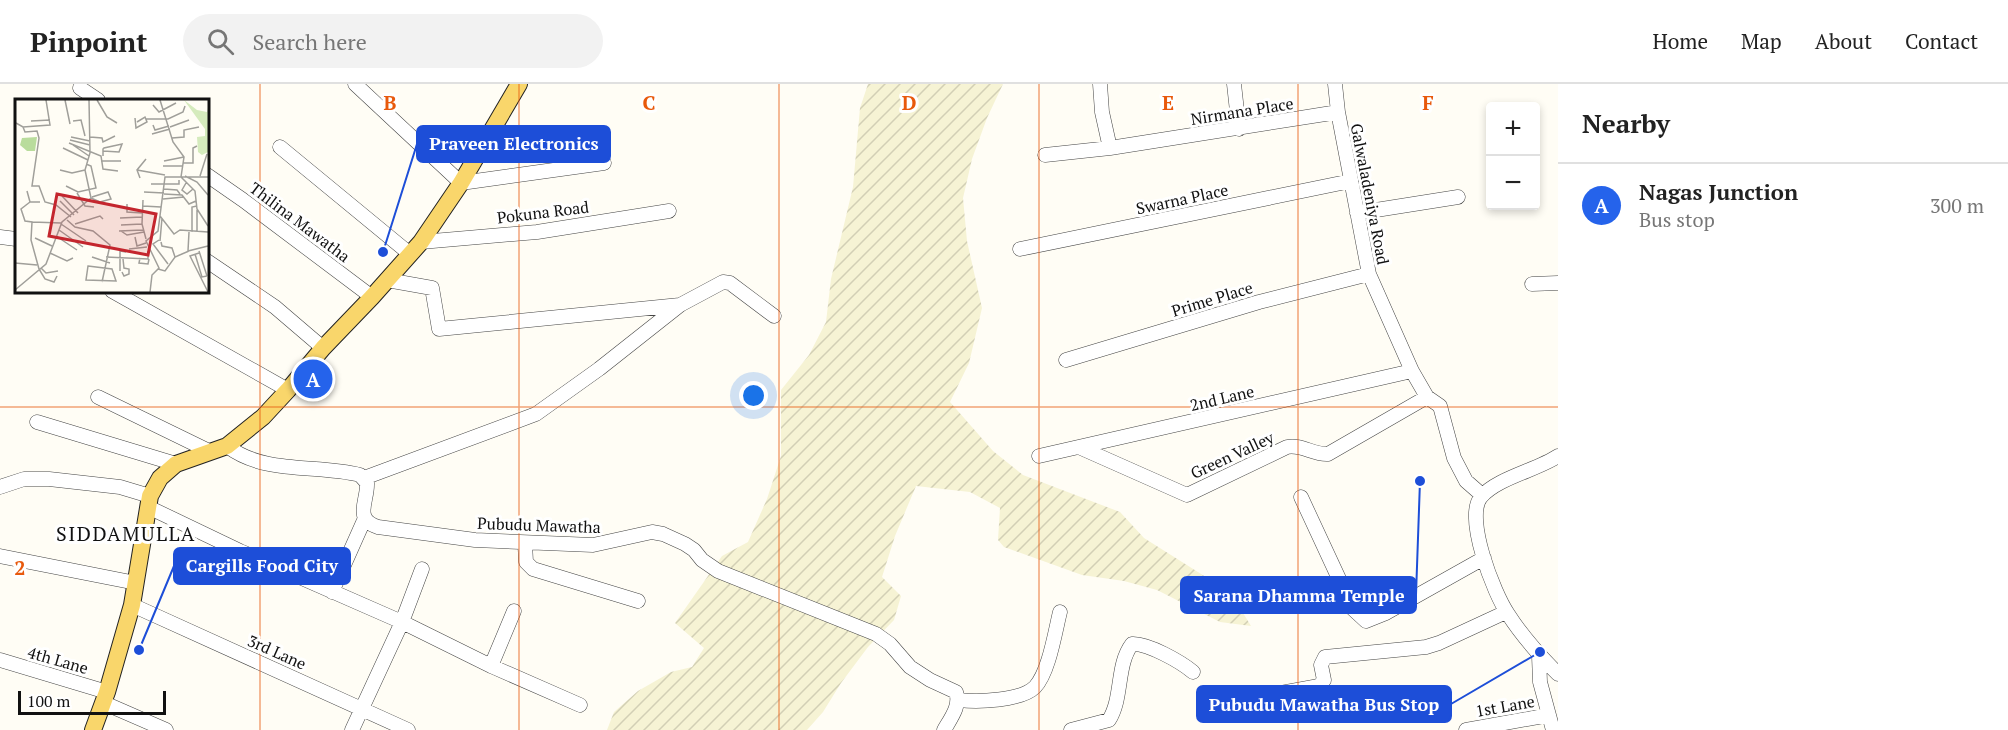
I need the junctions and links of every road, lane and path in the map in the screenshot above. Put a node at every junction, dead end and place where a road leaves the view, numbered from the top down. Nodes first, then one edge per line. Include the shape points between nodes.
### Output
1 (356, 84) edge
2 (519, 84) edge
3 (1100, 84) edge
4 (1234, 84) edge
5 (1335, 84) edge
6 (80, 88) dead end
7 (96, 99) edge
8 (1338, 112) junction
9 (1239, 129) junction
10 (280, 147) dead end
11 (1110, 148) junction
12 (1045, 154) dead end
13 (604, 163) dead end
14 (208, 176) edge
15 (1351, 181) junction
16 (461, 183) junction
17 (1458, 197) dead end
18 (669, 211) dead end
19 (1357, 213) junction
20 (0, 237) edge
21 (15, 240) edge
22 (415, 248) junction
23 (1020, 249) dead end
24 (208, 262) edge
25 (1369, 274) junction
26 (387, 280) junction
27 (1558, 283) edge
28 (1533, 284) dead end
29 (114, 292) edge
30 (372, 297) junction
31 (680, 305) junction
32 (774, 316) dead end
33 (323, 348) junction
34 (1066, 360) dead end
35 (1412, 371) junction
36 (288, 390) junction
37 (98, 397) dead end
38 (1427, 397) junction
39 (37, 423) dead end
40 (227, 446) junction
41 (1081, 448) junction
42 (211, 452) junction
43 (1039, 456) dead end
44 (1558, 456) edge
45 (176, 464) junction
46 (364, 478) junction
47 (0, 487) edge
48 (1482, 495) junction
49 (1301, 497) dead end
50 (149, 501) junction
51 (365, 518) junction
52 (525, 543) junction
53 (0, 556) edge
54 (1484, 558) junction
55 (422, 569) dead end
56 (136, 583) junction
57 (332, 592) junction
58 (638, 601) dead end
59 (132, 605) junction
60 (514, 611) dead end
61 (1060, 612) dead end
62 (1506, 612) junction
63 (402, 622) junction
64 (1539, 656) junction
65 (0, 660) edge
66 (491, 666) junction
67 (1193, 672) dead end
68 (1558, 674) edge
69 (106, 697) junction
70 (1248, 699) dead end
71 (959, 700) junction
72 (580, 705) dead end
73 (363, 709) junction
74 (1549, 715) junction
75 (93, 730) edge
76 (166, 730) edge
77 (352, 730) edge
78 (408, 730) edge
79 (944, 730) edge
80 (1071, 730) edge
81 (1466, 730) edge
82 (1553, 730) edge

1 - 16 street
2 - 16 main road
3 - 11 street
4 - 9 street
5 - 8 street, Galwaladeniya Road
6 - 7 street
8 - 9 street, Nirmana Place
8 - 15 street, Galwaladeniya Road
9 - 11 street, Nirmana Place
10 - 22 street
11 - 12 street, Nirmana Place
13 - 16 street
14 - 30 street, Thilina Mawatha
15 - 19 street, Galwaladeniya Road
15 - 23 street, Swarna Place
16 - 22 main road
17 - 19 street
18 - 22 street, Pokuna Road
19 - 25 street, Galwaladeniya Road
20 - 21 street
22 - 26 main road
24 - 33 street via 275,307
25 - 34 street, Prime Place via 1259,302
25 - 35 street, Galwaladeniya Road
26 - 30 main road
26 - 31 street via 432,288 439,329
27 - 28 street
29 - 36 street
30 - 33 main road
31 - 32 street via 723,282 730,283
31 - 46 street via 536,414
33 - 36 main road
35 - 38 street, Galwaladeniya Road
35 - 41 street, 2nd Lane
36 - 40 main road
37 - 42 street
38 - 41 street, Green Valley via 1328,454 1299,446 1287,447 1187,495
38 - 48 street, Galwaladeniya Road via 1440,406 1466,481
39 - 45 street
40 - 42 main road
40 - 46 street via 262,463
41 - 43 street, 2nd Lane
42 - 45 main road
44 - 48 street
45 - 50 main road via 159,478
46 - 51 street via 368,488 363,505
47 - 50 street via 24,479 49,479 120,487
48 - 54 street via 1476,505 1475,525
49 - 54 street via 1353,609 1366,621
50 - 56 main road
50 - 57 street
51 - 52 street, Pubudu Mawatha via 372,525 385,528
51 - 57 street
52 - 58 street via 526,562 533,569
52 - 71 street, Pubudu Mawatha via 593,546 652,532 663,534 694,550 718,571 876,634 910,667 953,689
53 - 56 street
54 - 62 street
55 - 63 street
56 - 59 main road
57 - 63 street
59 - 69 main road
59 - 73 street, 3rd Lane
60 - 66 street
61 - 71 street via 1044,671 1033,689 996,699
62 - 64 street
62 - 70 street via 1439,643 1325,657 1321,665 1324,680 1319,686
63 - 66 street
63 - 73 street
64 - 68 street
64 - 74 street via 1540,682
65 - 69 street, 4th Lane
66 - 72 street
67 - 80 street via 1167,656 1132,644 1109,720
69 - 75 main road
69 - 76 street, 4th Lane
71 - 79 street
73 - 77 street
73 - 78 street, 3rd Lane
74 - 81 street, 1st Lane
74 - 82 street

